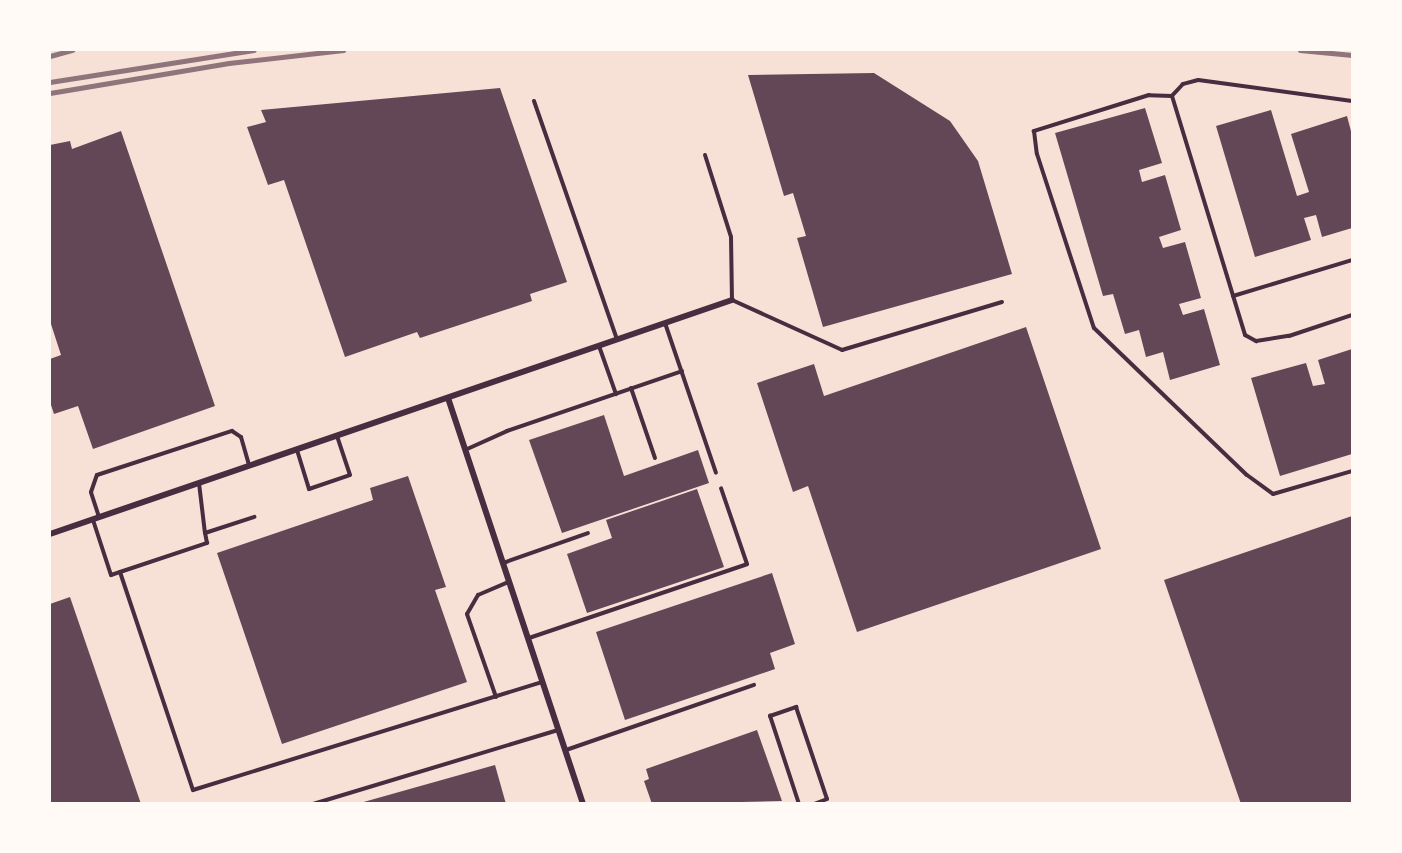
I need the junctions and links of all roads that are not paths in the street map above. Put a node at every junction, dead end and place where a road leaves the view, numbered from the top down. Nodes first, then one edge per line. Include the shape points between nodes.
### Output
1 (1172, 96) junction
2 (1353, 100) edge
3 (534, 101) dead end
4 (705, 155) dead end
5 (1353, 260) edge
6 (1233, 296) junction
7 (732, 300) junction
8 (1002, 302) dead end
9 (1353, 315) edge
10 (665, 323) junction
11 (618, 340) junction
12 (599, 346) junction
13 (682, 371) junction
14 (631, 388) junction
15 (616, 394) junction
16 (448, 398) junction
17 (337, 436) junction
18 (297, 450) junction
19 (465, 450) junction
20 (655, 458) dead end
21 (249, 466) junction
22 (1353, 471) edge
23 (716, 473) dead end
24 (199, 483) junction
25 (721, 488) dead end
26 (254, 517) dead end
27 (96, 519) junction
28 (206, 533) junction
29 (588, 533) dead end
30 (50, 534) edge
31 (503, 563) junction
32 (120, 572) junction
33 (509, 582) junction
34 (528, 638) junction
35 (542, 682) junction
36 (753, 685) dead end
37 (496, 697) junction
38 (558, 730) junction
39 (565, 750) junction
40 (313, 804) edge
41 (583, 804) edge
42 (799, 804) edge
43 (814, 804) edge

1 - 2 lane via 1183,84 1198,80
1 - 6 lane
1 - 22 lane via 1149,95 1034,131 1037,154 1095,327 1247,475 1273,494
3 - 11 lane
4 - 7 lane via 731,237
5 - 6 lane
6 - 9 lane via 1245,335 1256,341 1289,336
7 - 8 lane via 842,350
7 - 10 street
10 - 11 street
10 - 13 lane
11 - 12 street
12 - 15 lane
12 - 16 street
13 - 14 lane
13 - 23 lane
14 - 15 lane
14 - 20 lane
15 - 19 lane via 507,431
16 - 17 street
16 - 19 street
17 - 18 street
17 - 18 lane via 350,475 309,489
18 - 21 street
19 - 31 street
21 - 24 street
21 - 27 lane via 241,437 232,431 97,475 91,492
24 - 27 street
24 - 28 lane
25 - 34 lane via 747,564
26 - 28 lane
27 - 30 street
27 - 32 lane via 111,575
28 - 32 lane via 207,543
29 - 31 lane
31 - 33 street
32 - 37 lane via 193,790
33 - 34 street
33 - 37 lane via 478,595 467,614
34 - 35 street
35 - 37 lane
35 - 38 street
36 - 39 lane
38 - 39 street
38 - 40 lane
39 - 41 street
42 - 43 lane via 770,716 796,707 828,799

